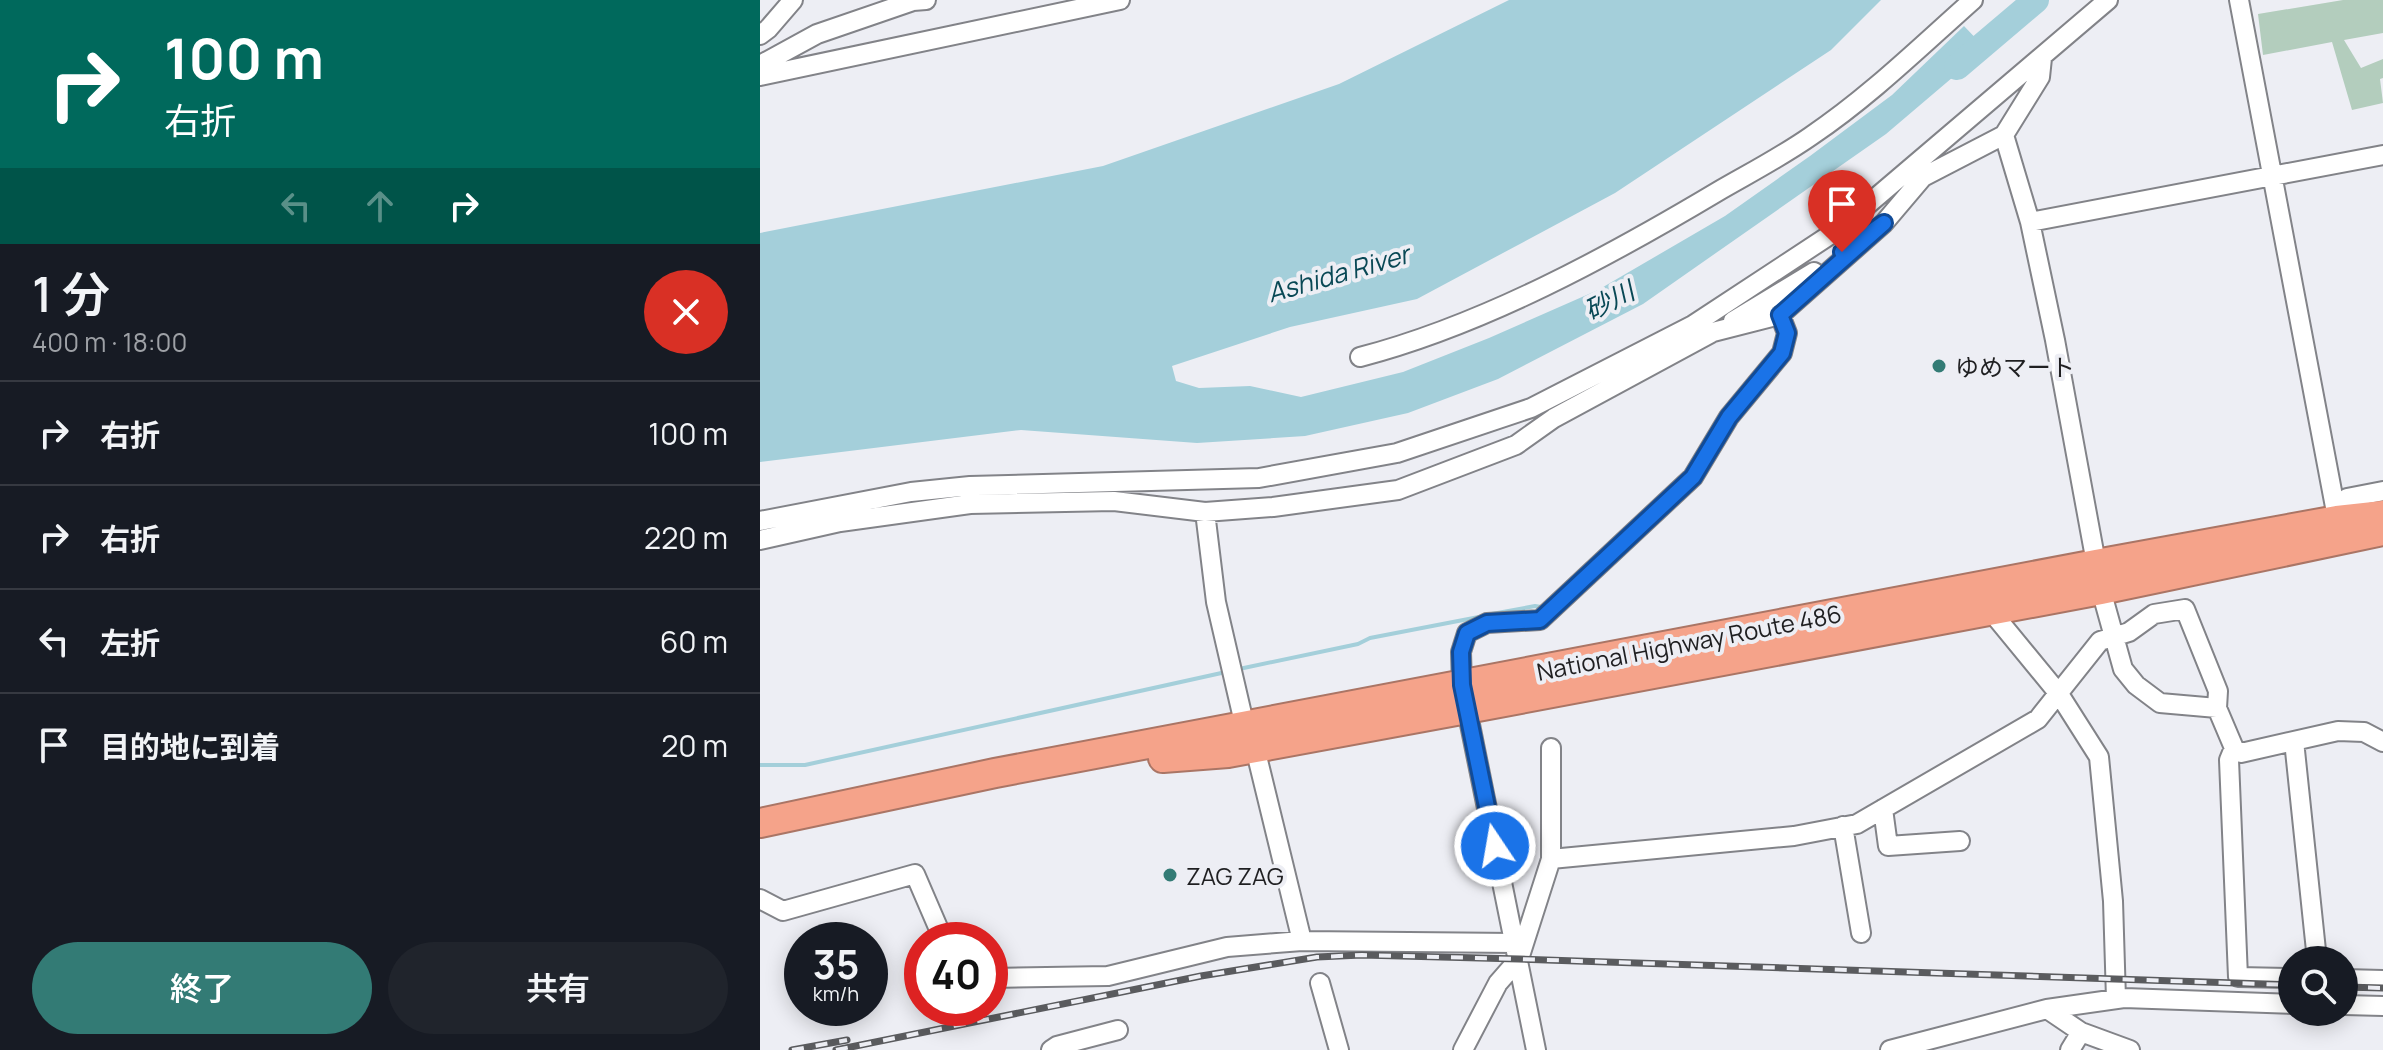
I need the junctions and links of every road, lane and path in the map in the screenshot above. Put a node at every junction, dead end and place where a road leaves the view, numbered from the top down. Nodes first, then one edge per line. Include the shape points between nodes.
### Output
1 (793, 0) edge
2 (926, 0) edge
3 (1120, 0) edge
4 (1973, 0) edge
5 (2108, 0) edge
6 (2239, 0) edge
7 (760, 35) edge
8 (2042, 58) junction
9 (760, 65) edge
10 (760, 76) edge
11 (2004, 135) junction
12 (2383, 155) edge
13 (1916, 174) junction
14 (2274, 175) junction
15 (2030, 222) junction
16 (1884, 223) junction
17 (1780, 315) junction
18 (1713, 332) junction
19 (1360, 357) dead end
20 (2383, 491) edge
21 (1205, 512) junction
22 (2383, 515) edge
23 (760, 521) edge
24 (2339, 531) junction
25 (2383, 531) edge
26 (760, 540) edge
27 (2098, 577) junction
28 (1990, 610) junction
29 (2116, 636) junction
30 (2059, 694) junction
31 (1464, 697) junction
32 (2217, 708) junction
33 (1250, 737) junction
34 (2294, 741) junction
35 (2383, 742) edge
36 (1551, 748) dead end
37 (2234, 748) junction
38 (1883, 809) junction
39 (760, 823) edge
40 (1843, 826) junction
41 (1960, 841) dead end
42 (1551, 859) junction
43 (760, 899) edge
44 (936, 922) edge
45 (1861, 933) dead end
46 (1302, 941) junction
47 (2316, 946) edge
48 (1517, 951) junction
49 (1008, 978) edge
50 (2278, 978) edge
51 (2358, 979) edge
52 (2383, 980) edge
53 (1320, 983) dead end
54 (2116, 999) junction
55 (2278, 1004) edge
56 (2358, 1005) edge
57 (2383, 1006) edge
58 (2047, 1009) junction
59 (1118, 1030) dead end
60 (2081, 1032) junction
61 (1051, 1050) edge
62 (1339, 1050) edge
63 (1463, 1050) edge
64 (1536, 1050) edge
65 (1890, 1050) edge
66 (2070, 1050) edge
67 (2130, 1050) edge

1 - 7 street
2 - 9 street via 817,34
3 - 10 street
4 - 19 street via 1810,137 1652,231 1446,329
5 - 8 street
6 - 14 street
8 - 11 street via 2040,77
8 - 13 street
11 - 13 street
11 - 15 street
12 - 14 street
13 - 16 street
13 - 23 street via 1693,325 1531,408 1397,453 1259,478 911,492
14 - 15 street
14 - 24 street
15 - 27 street
16 - 17 street
16 - 18 street
17 - 18 street
17 - 31 street via 1787,333 1782,353 1729,417 1693,477 1540,620 1487,623 1467,633 1461,652
18 - 21 street via 1554,418 1516,445 1398,490
20 - 24 street via 2347,498
21 - 26 street via 1114,501 970,504 840,522
21 - 33 street via 1216,602
22 - 24 highway, National Highway Route 486
24 - 25 highway, National Highway Route 486
24 - 27 highway, National Highway Route 486
27 - 28 highway, National Highway Route 486
27 - 29 street
27 - 31 highway, National Highway Route 486
28 - 30 street
28 - 31 highway, National Highway Route 486
29 - 30 street via 2100,641
29 - 32 street via 2123,669 2160,703
29 - 32 street via 2154,614 2185,609 2218,691
30 - 38 street via 2038,719
30 - 54 street via 2099,757
31 - 33 highway, National Highway Route 486
31 - 48 street
32 - 37 street
33 - 39 highway, National Highway Route 486 via 995,773
33 - 46 street
34 - 35 street via 2338,731 2364,732
34 - 37 street via 2241,753
34 - 47 street
36 - 42 street
37 - 50 street via 2229,760 2238,977
38 - 40 street
38 - 41 street via 1888,846
40 - 42 street via 1794,836
40 - 45 street
42 - 48 street
43 - 44 street via 783,911 915,874
46 - 48 street
46 - 49 street via 1227,947 1108,976
48 - 63 street
48 - 64 street
51 - 52 street
53 - 62 street
54 - 55 street
54 - 58 street
56 - 57 street
58 - 60 street
58 - 65 street
59 - 61 street
60 - 66 street
60 - 67 street

